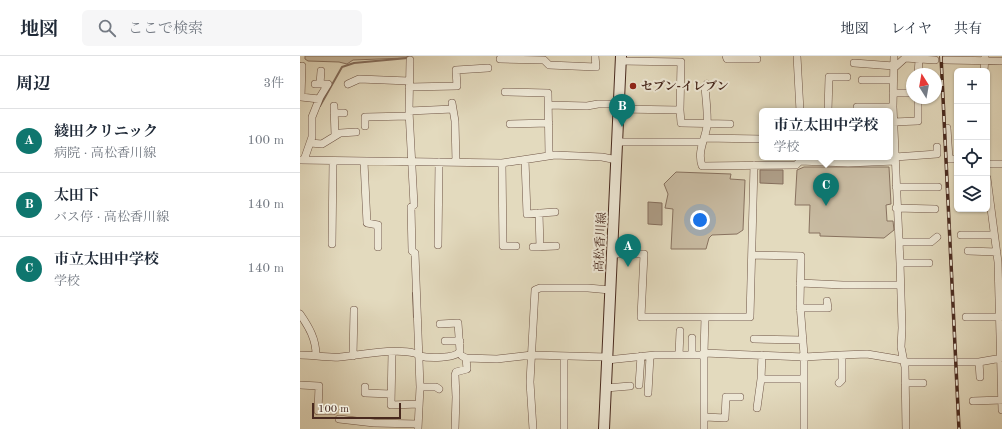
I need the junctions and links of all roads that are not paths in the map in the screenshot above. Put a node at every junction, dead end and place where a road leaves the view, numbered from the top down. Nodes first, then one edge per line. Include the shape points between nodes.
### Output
1 (596, 56) edge
2 (726, 56) edge
3 (798, 56) edge
4 (894, 56) edge
5 (621, 58) edge
6 (969, 58) edge
7 (985, 58) edge
8 (500, 59) dead end
9 (757, 59) dead end
10 (410, 60) dead end
11 (919, 60) junction
12 (935, 60) dead end
13 (945, 60) dead end
14 (1002, 61) edge
15 (854, 63) dead end
16 (302, 66) dead end
17 (894, 67) junction
18 (488, 68) dead end
19 (918, 68) edge
20 (984, 68) edge
21 (320, 71) dead end
22 (848, 77) dead end
23 (862, 80) dead end
24 (893, 80) junction
25 (348, 84) dead end
26 (409, 84) junction
27 (707, 84) dead end
28 (505, 92) dead end
29 (893, 93) junction
30 (906, 93) edge
31 (319, 99) junction
32 (918, 104) edge
33 (549, 105) junction
34 (893, 106) junction
35 (619, 107) junction
36 (800, 108) edge
37 (828, 108) edge
38 (857, 108) edge
39 (680, 110) junction
40 (344, 112) dead end
41 (409, 113) junction
42 (893, 122) joint
43 (549, 123) junction
44 (510, 124) dead end
45 (707, 124) junction
46 (730, 124) dead end
47 (365, 126) dead end
48 (947, 128) dead end
49 (356, 132) dead end
50 (335, 135) junction
51 (759, 139) edge
52 (702, 140) junction
53 (893, 141) edge
54 (618, 142) junction
55 (312, 143) junction
56 (937, 147) dead end
57 (549, 156) junction
58 (895, 159) junction
59 (954, 159) edge
60 (302, 160) edge
61 (525, 160) junction
62 (617, 160) junction
63 (799, 160) edge
64 (812, 160) edge
65 (883, 160) edge
66 (333, 161) junction
67 (412, 161) junction
68 (364, 162) junction
69 (439, 162) junction
70 (456, 162) junction
71 (502, 163) junction
72 (990, 164) edge
73 (1002, 164) edge
74 (754, 165) junction
75 (896, 187) junction
76 (938, 187) dead end
77 (990, 202) edge
78 (896, 208) junction
79 (935, 208) dead end
80 (556, 212) dead end
81 (539, 213) junction
82 (961, 234) dead end
83 (994, 235) junction
84 (937, 237) dead end
85 (899, 242) junction
86 (332, 244) dead end
87 (438, 245) dead end
88 (516, 246) dead end
89 (556, 246) dead end
90 (378, 247) dead end
91 (968, 251) dead end
92 (612, 254) junction
93 (752, 255) junction
94 (999, 257) edge
95 (900, 263) junction
96 (929, 263) dead end
97 (1000, 271) edge
98 (800, 282) junction
99 (899, 285) junction
100 (610, 290) junction
101 (827, 301) dead end
102 (800, 308) junction
103 (354, 310) dead end
104 (300, 314) edge
105 (705, 317) junction
106 (966, 317) dead end
107 (1001, 322) edge
108 (440, 324) dead end
109 (680, 331) dead end
110 (692, 338) dead end
111 (754, 339) dead end
112 (803, 340) junction
113 (445, 341) dead end
114 (460, 341) junction
115 (1001, 345) edge
116 (392, 352) junction
117 (704, 353) junction
118 (458, 354) junction
119 (532, 354) junction
120 (300, 355) edge
121 (316, 355) junction
122 (679, 355) junction
123 (692, 355) junction
124 (762, 355) junction
125 (841, 355) junction
126 (353, 356) junction
127 (419, 356) junction
128 (564, 356) junction
129 (641, 356) junction
130 (650, 356) junction
131 (804, 357) junction
132 (466, 358) junction
133 (607, 359) junction
134 (1001, 359) edge
135 (903, 361) junction
136 (979, 362) junction
137 (980, 377) dead end
138 (761, 379) junction
139 (803, 379) junction
140 (839, 383) dead end
141 (905, 383) junction
142 (923, 383) dead end
143 (300, 385) edge
144 (639, 385) dead end
145 (630, 386) dead end
146 (365, 387) dead end
147 (420, 387) junction
148 (1001, 387) edge
149 (606, 388) junction
150 (439, 389) dead end
151 (648, 393) dead end
152 (391, 394) junction
153 (740, 397) dead end
154 (1002, 400) edge
155 (973, 401) dead end
156 (1002, 403) edge
157 (419, 404) junction
158 (757, 408) dead end
159 (1002, 410) edge
160 (333, 411) dead end
161 (705, 417) junction
162 (339, 419) dead end
163 (418, 426) edge
164 (455, 429) edge
165 (533, 429) edge
166 (564, 429) edge
167 (604, 429) edge
168 (704, 429) edge
169 (804, 429) edge
170 (906, 429) edge

1 - 8 street via 596,68 549,65 544,60
2 - 9 street via 727,59
3 - 36 street
4 - 17 street
5 - 35 main road, 高松香川線
5 - 39 street via 681,62
6 - 7 street
6 - 13 street
7 - 14 street
7 - 20 street
10 - 26 street
11 - 12 street
11 - 17 street via 905,58
11 - 19 street
15 - 17 street
16 - 31 street via 301,97
17 - 24 street
18 - 26 street via 456,70 457,86
21 - 31 street via 318,84 328,84
22 - 37 street via 829,77
23 - 24 street
24 - 29 street
25 - 26 street via 359,79
26 - 41 street
27 - 45 street
28 - 33 street via 548,93
29 - 30 street
29 - 34 street
31 - 55 street via 312,117
32 - 42 street via 918,122
33 - 35 street via 598,104
33 - 43 street
34 - 38 street
34 - 42 street
35 - 39 street
35 - 54 main road, 高松香川線
39 - 45 street via 682,123
40 - 50 street via 334,110
41 - 47 street via 365,117
41 - 67 street
41 - 70 street via 452,106 456,127
43 - 44 street
43 - 57 street
45 - 46 street
45 - 52 street
48 - 59 street via 949,158
49 - 50 street
50 - 55 street via 322,144
51 - 52 street
52 - 54 street
52 - 74 street via 702,166
53 - 58 street
54 - 62 main road, 高松香川線
55 - 60 street
56 - 58 street via 937,154
57 - 61 street
57 - 62 street via 602,157
58 - 75 street
60 - 66 street
61 - 71 street
61 - 81 street via 527,214
62 - 92 main road, 高松香川線
63 - 74 street via 796,165
64 - 65 street via 848,163
66 - 68 street
66 - 86 street
67 - 68 street
67 - 69 street
67 - 127 street via 413,252
68 - 90 street via 367,223 378,225
69 - 70 street
69 - 87 street
70 - 71 street
71 - 88 street via 503,246
72 - 73 street
74 - 93 street
75 - 76 street
75 - 78 street
77 - 83 street
78 - 79 street
78 - 85 street
80 - 81 street
81 - 89 street via 537,247
82 - 83 street
83 - 94 street
84 - 85 street via 931,242
85 - 95 street
91 - 94 street
92 - 100 main road, 高松香川線
92 - 105 street via 644,254 641,317
93 - 98 street via 801,256
93 - 105 street via 750,318
94 - 97 street
95 - 96 street
95 - 99 street
97 - 107 street
98 - 99 street
98 - 102 street
99 - 135 street
100 - 119 street via 535,290
100 - 133 main road, 高松香川線
101 - 102 street via 828,308
102 - 112 street
103 - 126 street
104 - 121 street via 309,327 316,346
105 - 117 street
106 - 107 street
107 - 115 street
108 - 114 street via 458,323
109 - 122 street
110 - 123 street
111 - 112 street
112 - 131 street
113 - 114 street
114 - 118 street
115 - 134 street
116 - 126 street
116 - 127 street via 415,353
116 - 152 street
117 - 123 street
117 - 124 street
117 - 161 street
118 - 127 street
118 - 132 street
119 - 128 street
119 - 132 street via 497,359
119 - 165 street via 530,382
120 - 121 street
121 - 126 street
122 - 123 street
122 - 130 street
124 - 131 street
124 - 138 street
125 - 131 street
125 - 135 street via 867,354
125 - 140 street via 842,380
127 - 147 street
128 - 133 street
128 - 166 street
129 - 130 street
129 - 133 street
129 - 144 street
130 - 151 street
131 - 139 street
132 - 164 street via 466,369 456,372 455,375
133 - 149 main road, 高松香川線
134 - 136 street
134 - 148 street
135 - 136 street
135 - 141 street
136 - 137 street
138 - 139 street
138 - 158 street
139 - 169 street
141 - 142 street
141 - 170 street
143 - 160 street via 319,386 318,411
145 - 149 street
146 - 152 street via 365,393
147 - 150 street
147 - 157 street
148 - 154 street
149 - 167 main road, 高松香川線
152 - 157 street via 391,405
153 - 161 street via 726,397 725,418
154 - 155 street
154 - 156 street
156 - 159 street
157 - 163 street
161 - 168 street
162 - 163 street

